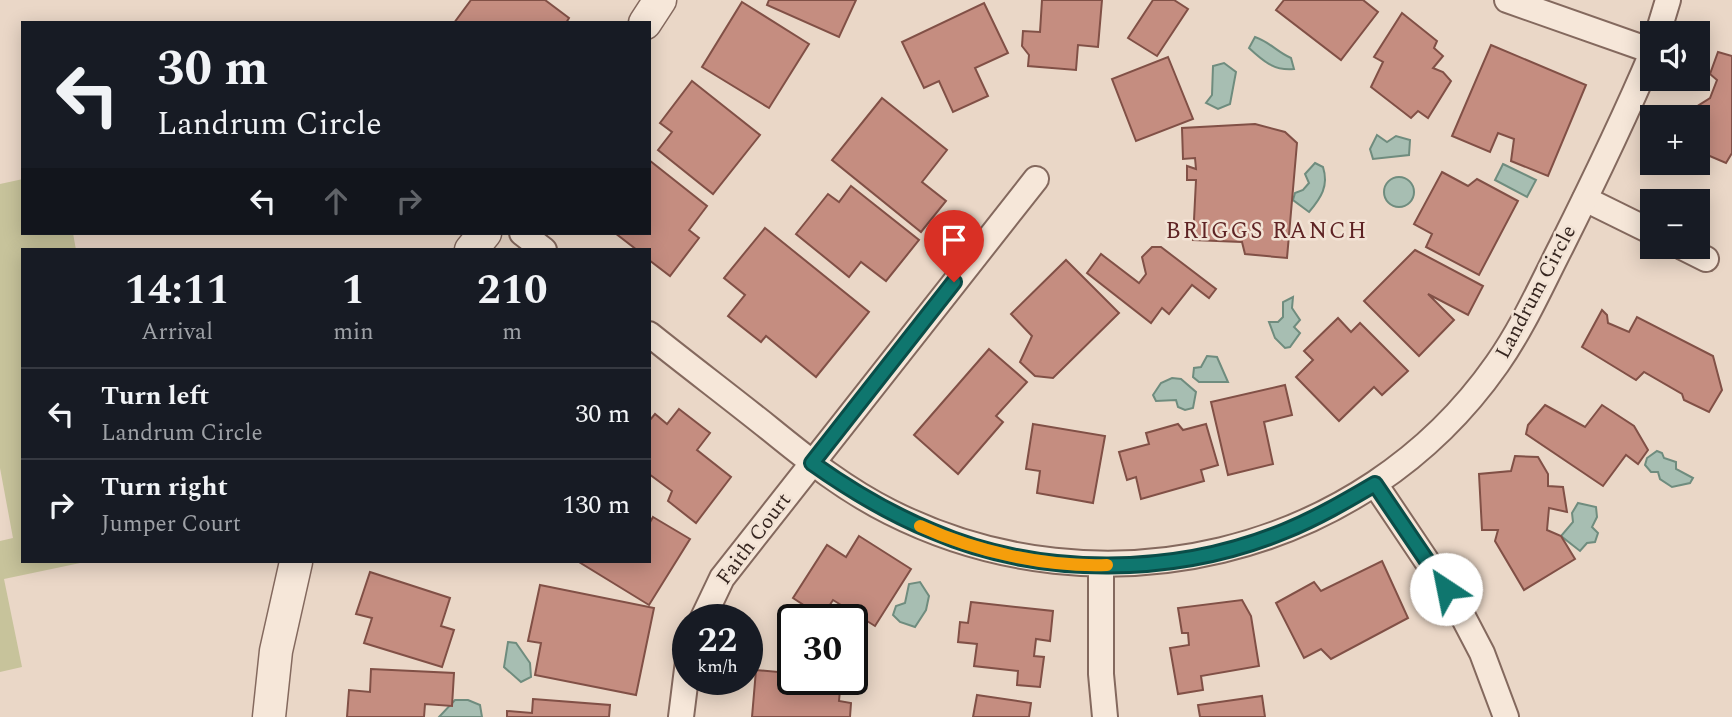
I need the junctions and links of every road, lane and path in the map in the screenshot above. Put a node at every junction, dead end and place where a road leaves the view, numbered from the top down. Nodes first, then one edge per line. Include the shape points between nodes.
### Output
1 (660, 0) edge
2 (1507, 0) edge
3 (1668, 0) edge
4 (646, 21) edge
5 (1662, 21) edge
6 (1640, 48) edge
7 (1640, 82) edge
8 (1036, 178) dead end
9 (1586, 199) junction
10 (1640, 226) edge
11 (525, 235) edge
12 (541, 248) edge
13 (651, 336) edge
14 (812, 463) junction
15 (1375, 484) junction
16 (296, 563) edge
17 (1101, 565) junction
18 (710, 604) edge
19 (684, 695) edge
20 (269, 717) edge
21 (681, 717) edge
22 (1105, 717) edge
23 (1506, 717) edge

1 - 4 street
2 - 6 street
3 - 5 street
7 - 9 street, Landrum Circle
8 - 14 street, Faith Court
9 - 10 street
9 - 15 street, Landrum Circle via 1524,322 1497,364 1431,439
11 - 12 street
13 - 14 street, Landrum Circle
14 - 17 street, Landrum Circle via 878,506 934,533 1030,559
14 - 18 street, Faith Court via 722,578
15 - 17 street, Landrum Circle via 1284,531 1237,547 1188,558
15 - 23 street via 1459,609 1482,653
16 - 20 street via 276,651
17 - 22 street
19 - 21 street

